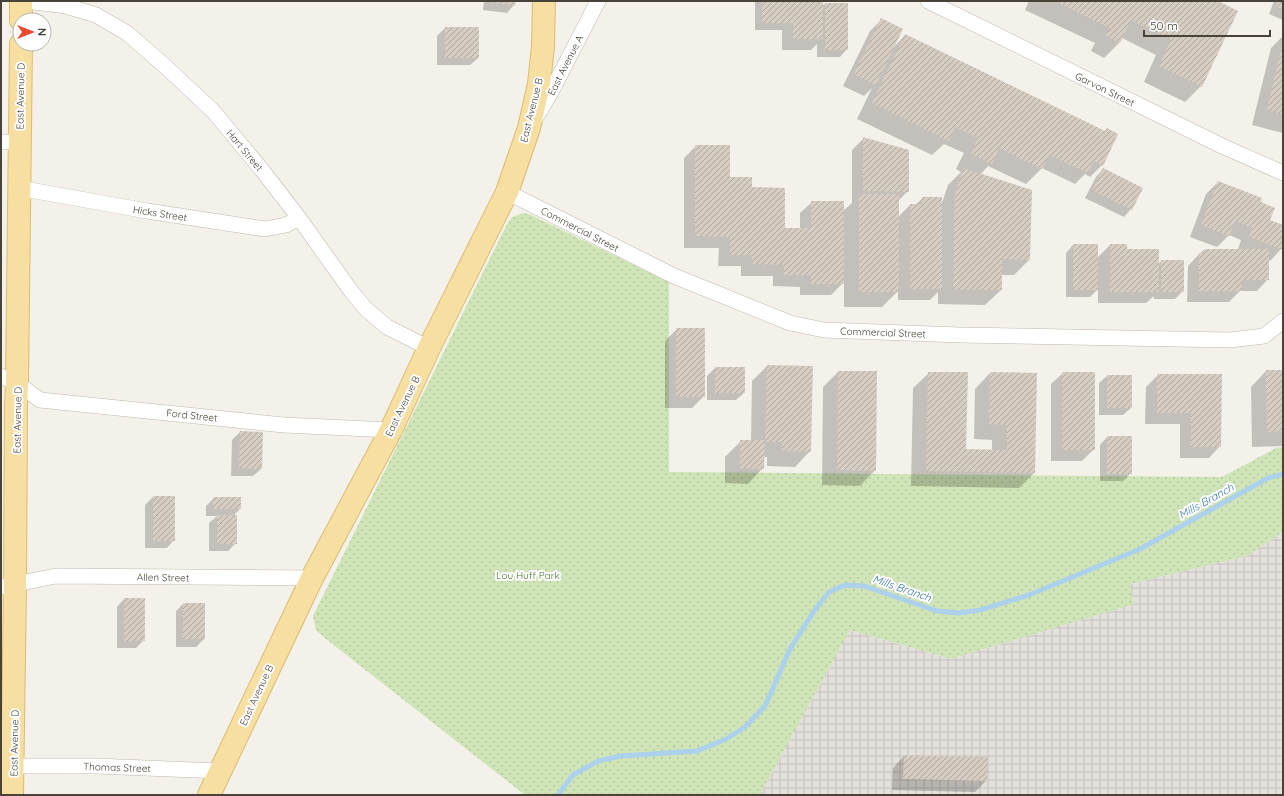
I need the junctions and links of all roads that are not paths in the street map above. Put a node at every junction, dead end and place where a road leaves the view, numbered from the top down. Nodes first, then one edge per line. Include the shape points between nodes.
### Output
1 (21, 1) edge
2 (26, 1) edge
3 (544, 1) edge
4 (598, 1) edge
5 (937, 3) edge
6 (21, 12) edge
7 (20, 52) edge
8 (529, 128) junction
9 (10, 142) edge
10 (1283, 173) edge
11 (19, 188) junction
12 (507, 192) junction
13 (299, 218) junction
14 (1283, 321) edge
15 (429, 348) junction
16 (9, 380) edge
17 (391, 430) junction
18 (312, 578) junction
19 (8, 586) edge
20 (14, 766) junction
21 (220, 771) junction
22 (12, 795) edge
23 (208, 795) edge

1 - 6 main road
2 - 13 street, Hart Street via 66,6 96,15 127,33 213,111
3 - 8 main road, East Avenue B via 539,84
4 - 8 street, East Avenue A via 550,94
5 - 10 street, Garvon Street via 1222,146
7 - 9 main road, East Avenue D
8 - 12 main road, East Avenue B
9 - 11 main road, East Avenue D
11 - 13 street, Hicks Street via 265,229 286,225
11 - 16 main road, East Avenue D
12 - 14 street, Commercial Street via 674,276 790,323 824,330 1230,340 1264,336
12 - 15 main road, East Avenue B
13 - 15 street, Hart Street via 365,308 387,327
15 - 17 main road, East Avenue B
16 - 17 street, Ford Street via 40,400 284,424
16 - 19 main road, East Avenue D via 16,407
17 - 18 main road, East Avenue B
18 - 19 street, Allen Street via 56,576
18 - 21 main road, East Avenue B
19 - 20 main road, East Avenue D
20 - 21 street, Thomas Street
20 - 22 main road, East Avenue D
21 - 23 main road, East Avenue B

